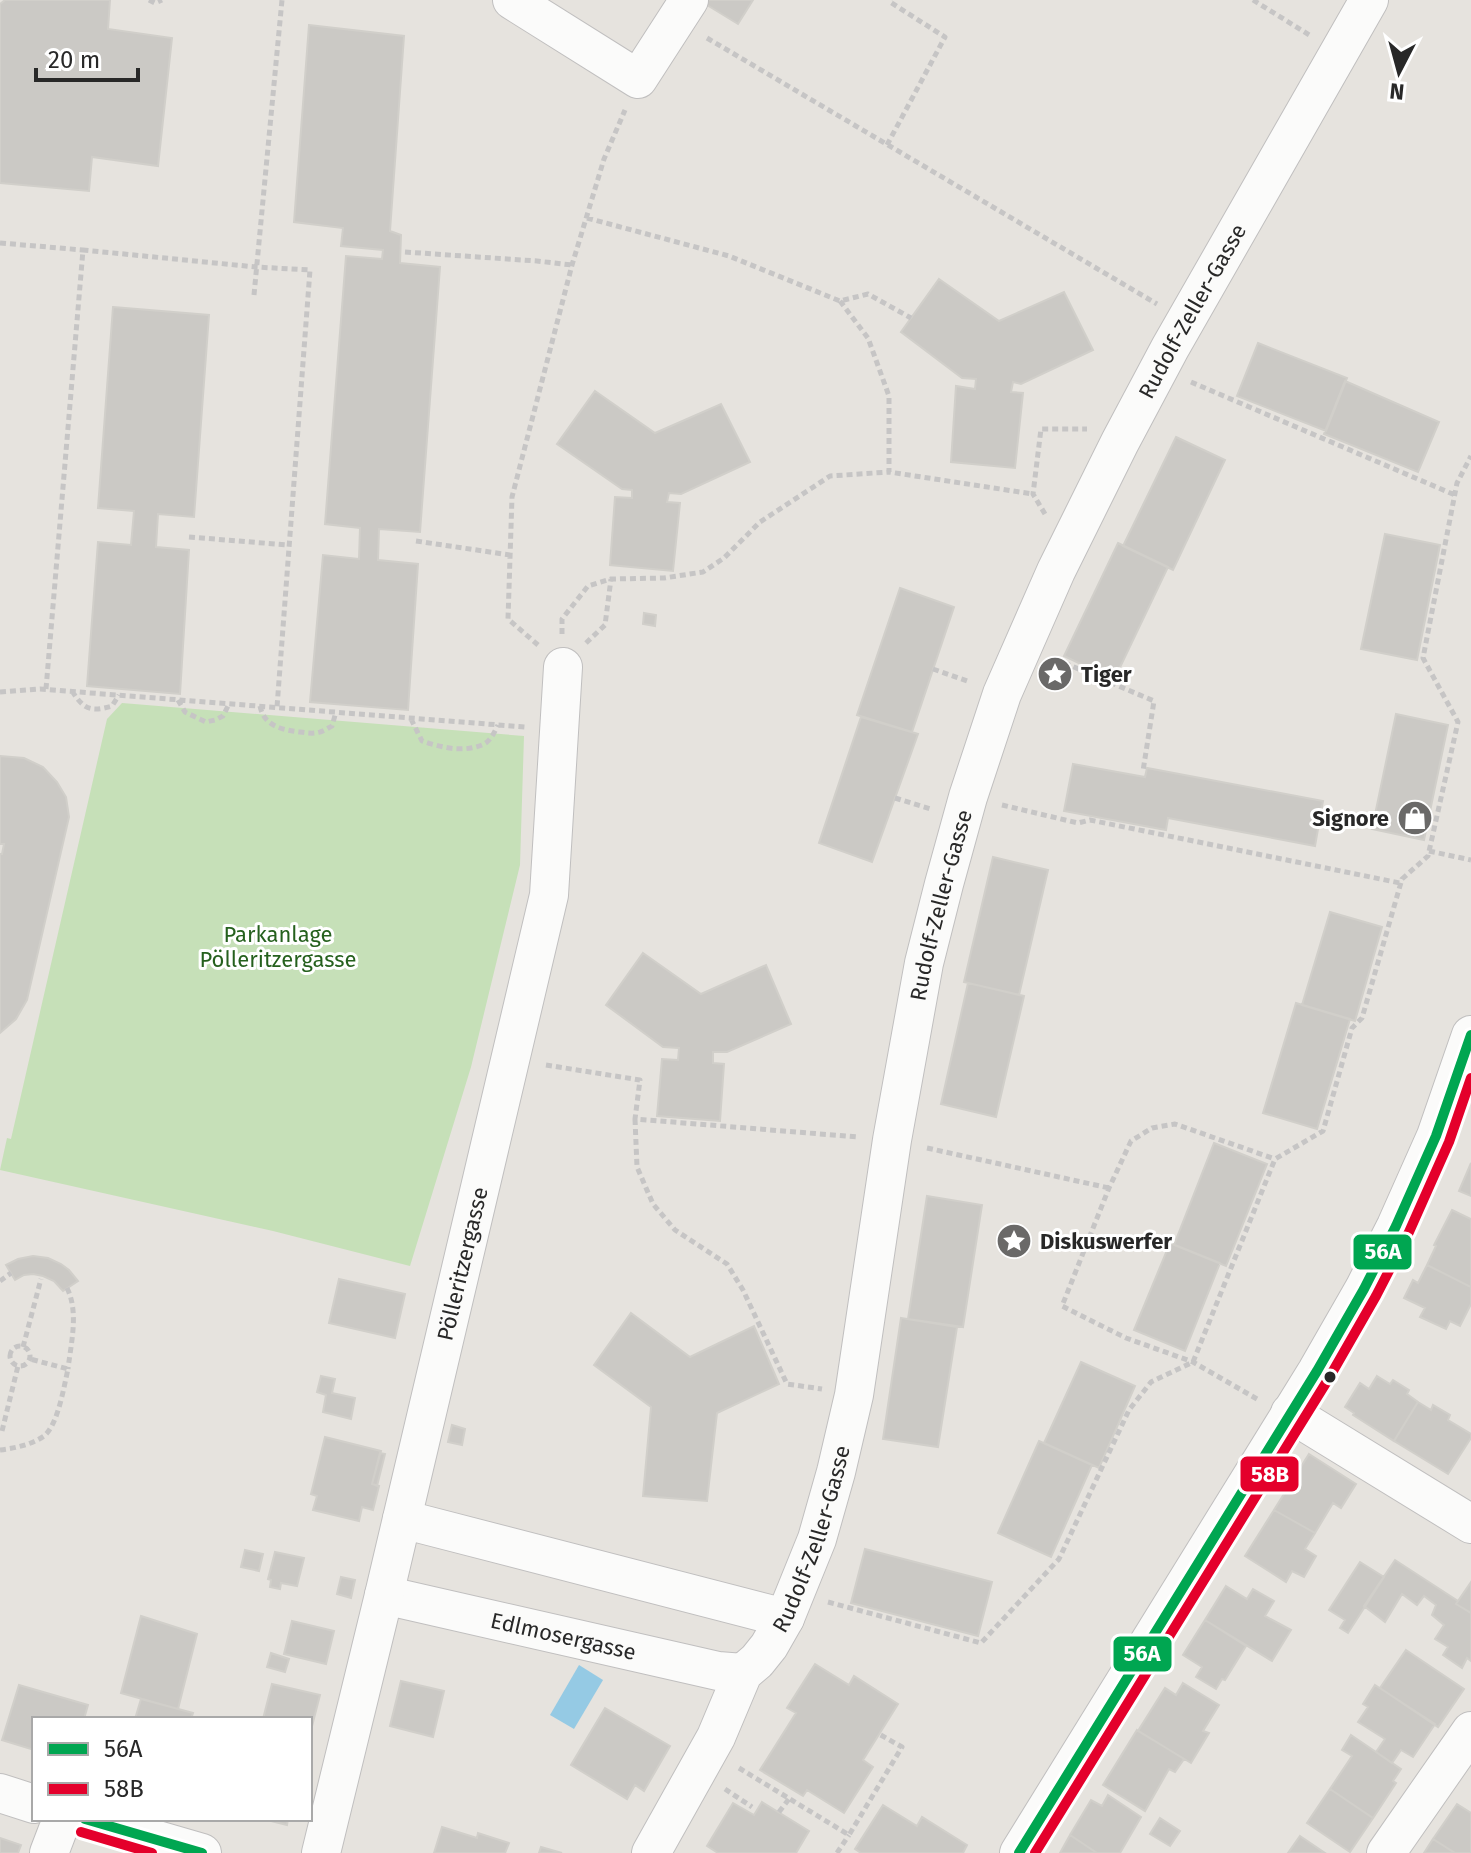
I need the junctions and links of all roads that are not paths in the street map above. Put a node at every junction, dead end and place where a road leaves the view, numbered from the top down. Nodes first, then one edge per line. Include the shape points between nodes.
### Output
1 (512, 0) edge
2 (1369, 0) edge
3 (683, 10) edge
4 (563, 667) road end
5 (1471, 1035) edge
6 (1273, 1406) junction
7 (402, 1519) junction
8 (1471, 1524) edge
9 (384, 1595) junction
10 (791, 1605) junction
11 (743, 1673) junction
12 (1471, 1731) edge
13 (0, 1793) edge
14 (32, 1803) edge
15 (61, 1821) edge
16 (92, 1821) edge
17 (49, 1853) edge
18 (202, 1853) edge
19 (321, 1853) edge
20 (651, 1853) edge
21 (1019, 1853) edge
22 (1386, 1853) edge

1 - 3 street via 638,79
2 - 10 street, Rudolf-Zeller-Gasse via 1160,368 1066,549 956,805 892,1140 854,1395 826,1509
4 - 7 street, Pölleritzergasse via 549,895
5 - 6 street via 1436,1136 1356,1303 1317,1371
6 - 8 street
6 - 21 street
7 - 9 street, Pölleritzergasse
7 - 10 street
9 - 11 street, Edlmosergasse
9 - 19 street, Pölleritzergasse
10 - 11 street, Rudolf-Zeller-Gasse via 769,1646
11 - 20 street, Rudolf-Zeller-Gasse via 716,1737
12 - 22 street
13 - 14 street
15 - 17 street
16 - 18 street

